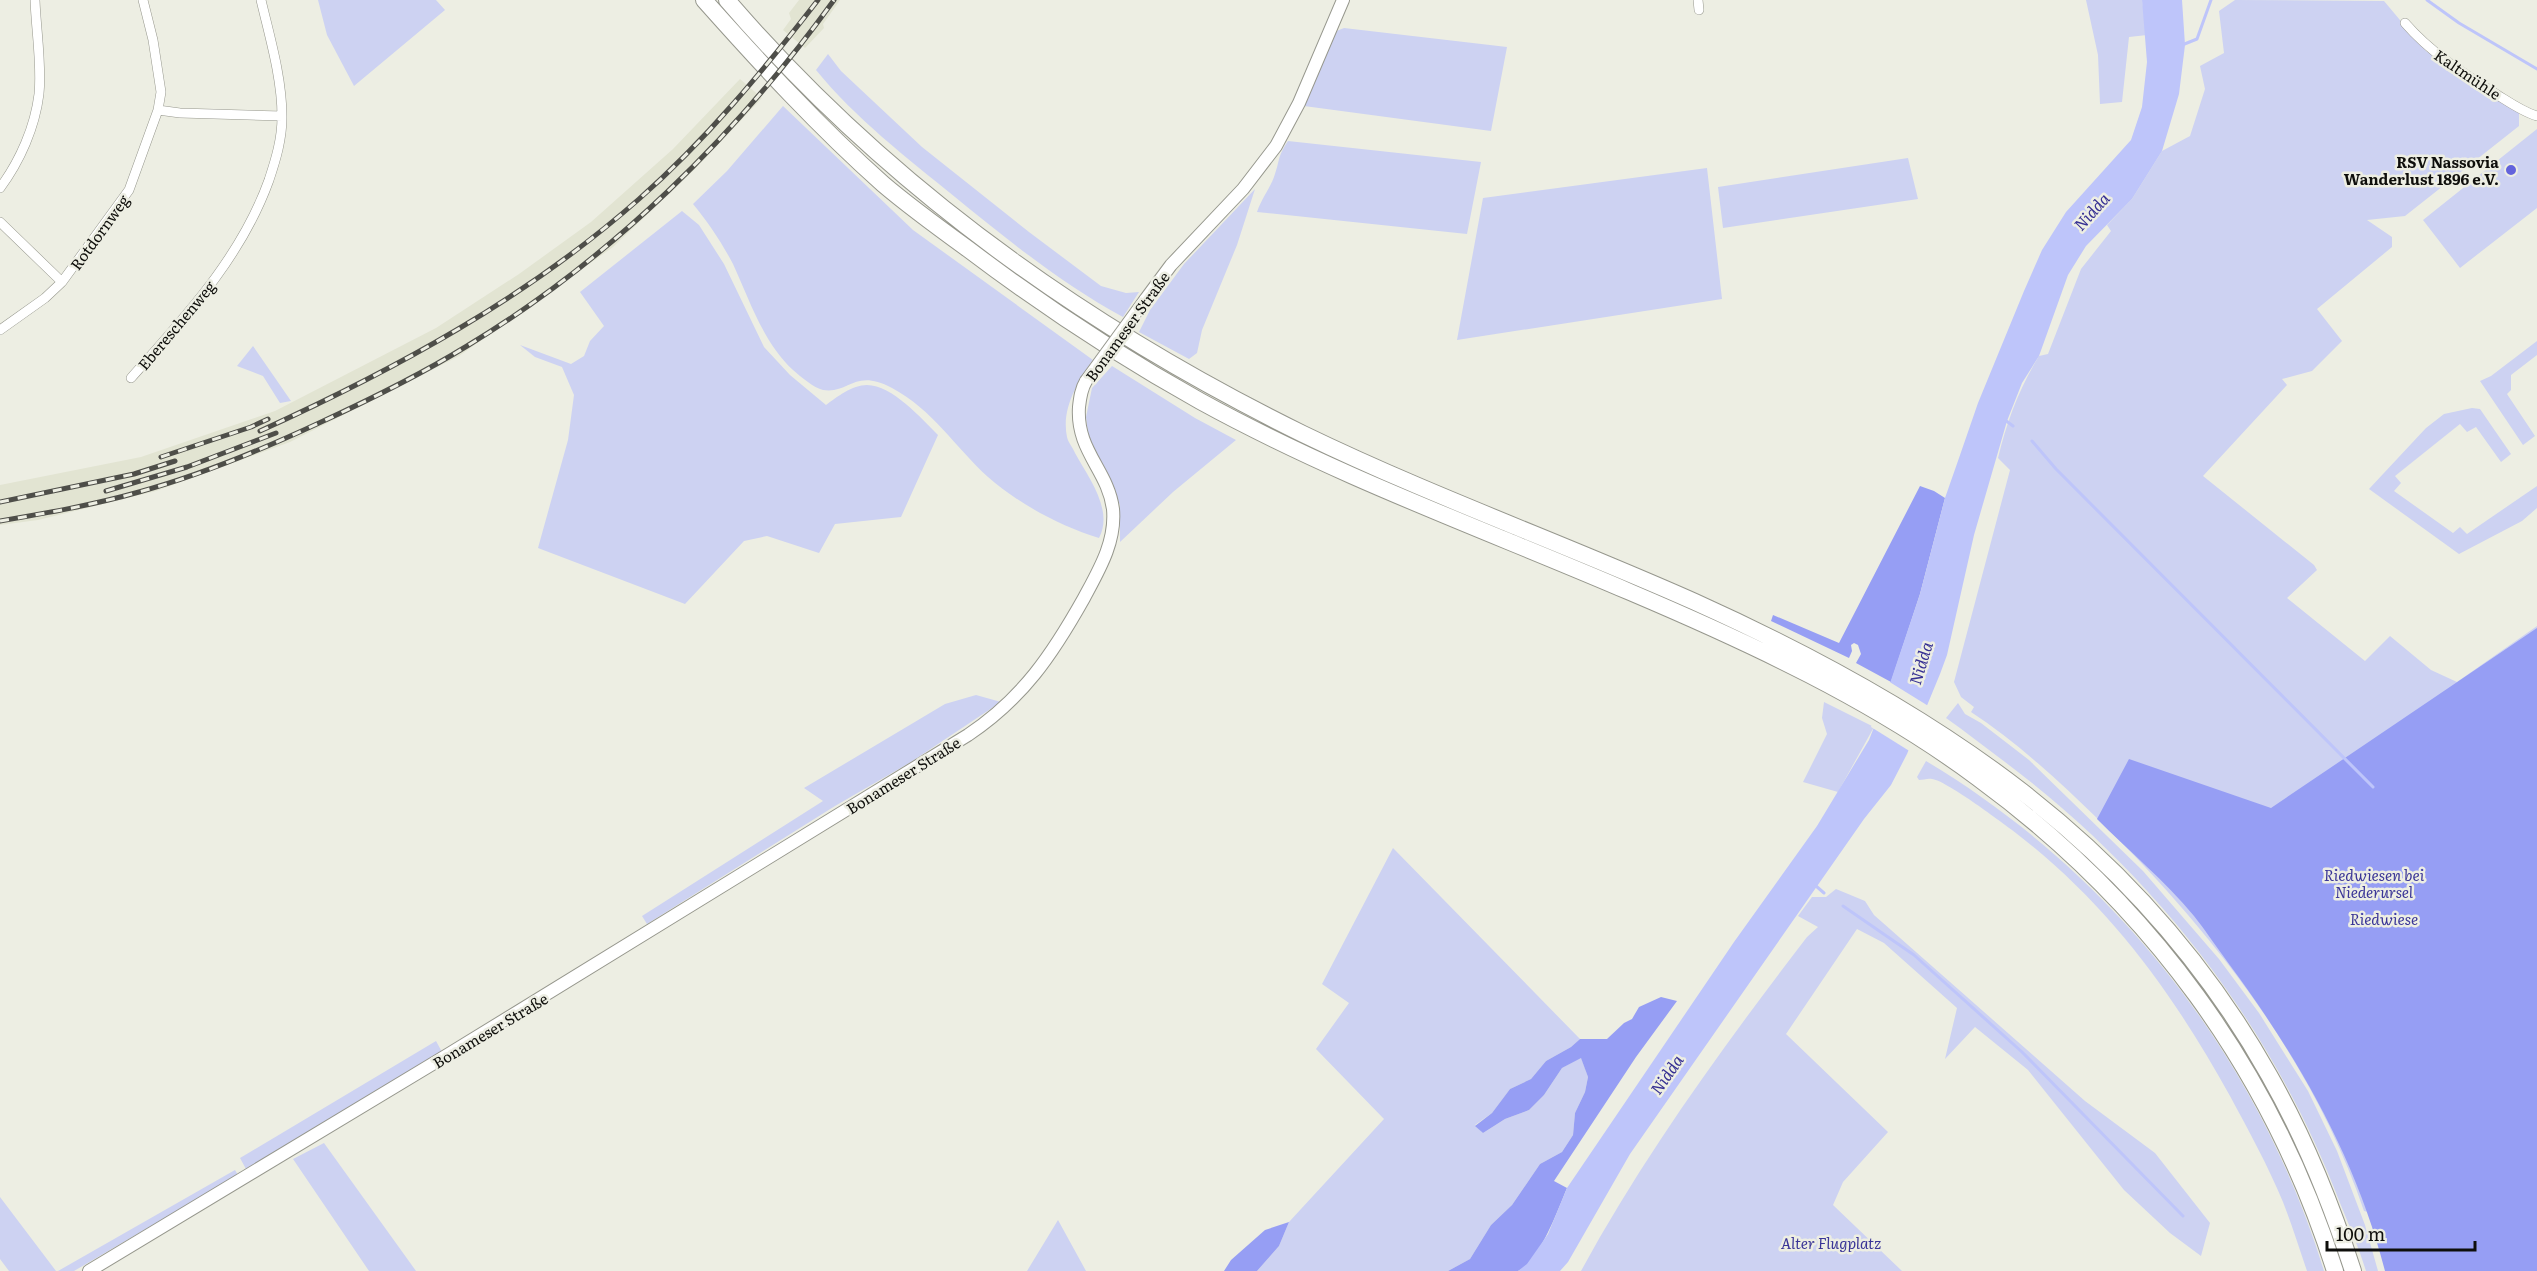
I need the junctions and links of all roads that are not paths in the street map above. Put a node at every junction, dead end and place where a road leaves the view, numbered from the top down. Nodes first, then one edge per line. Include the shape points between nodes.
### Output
1 (35, 0) edge
2 (143, 0) edge
3 (261, 0) edge
4 (704, 0) edge
5 (727, 0) edge
6 (1343, 0) edge
7 (2405, 23) dead end
8 (158, 110) junction
9 (282, 116) junction
10 (2537, 116) edge
11 (0, 188) edge
12 (0, 222) edge
13 (62, 282) junction
14 (0, 330) edge
15 (131, 378) dead end
16 (89, 1271) edge
17 (2335, 1271) edge
18 (2354, 1271) edge

1 - 11 street via 39,93 30,133
2 - 8 street, Rotdornweg via 161,92
3 - 9 street, Ebereschenweg
4 - 17 highway via 771,73 883,183 985,262 1123,356 1291,447 1686,617 1807,675 1928,744 2016,806 2123,903 2174,963 2223,1032 2274,1120 2310,1197
5 - 18 highway via 894,170 1039,280 1153,353 1206,384 1345,453 1773,639 1880,695 2003,775 2089,845 2135,892 2240,1026 2290,1114 2324,1189
6 - 16 street, Bonameser Straße, bridge via 1276,146 1249,182 1172,265 1086,381 1080,400 1080,432 1110,498 1112,536 1099,570 1060,641 1042,668 1005,707 968,735 648,933
7 - 10 street, Kaltmühle via 2448,64
8 - 9 street
8 - 13 street, Rotdornweg via 129,190
9 - 15 street, Ebereschenweg via 277,157 242,241 203,297
12 - 13 street
13 - 14 street, Rotdornweg

